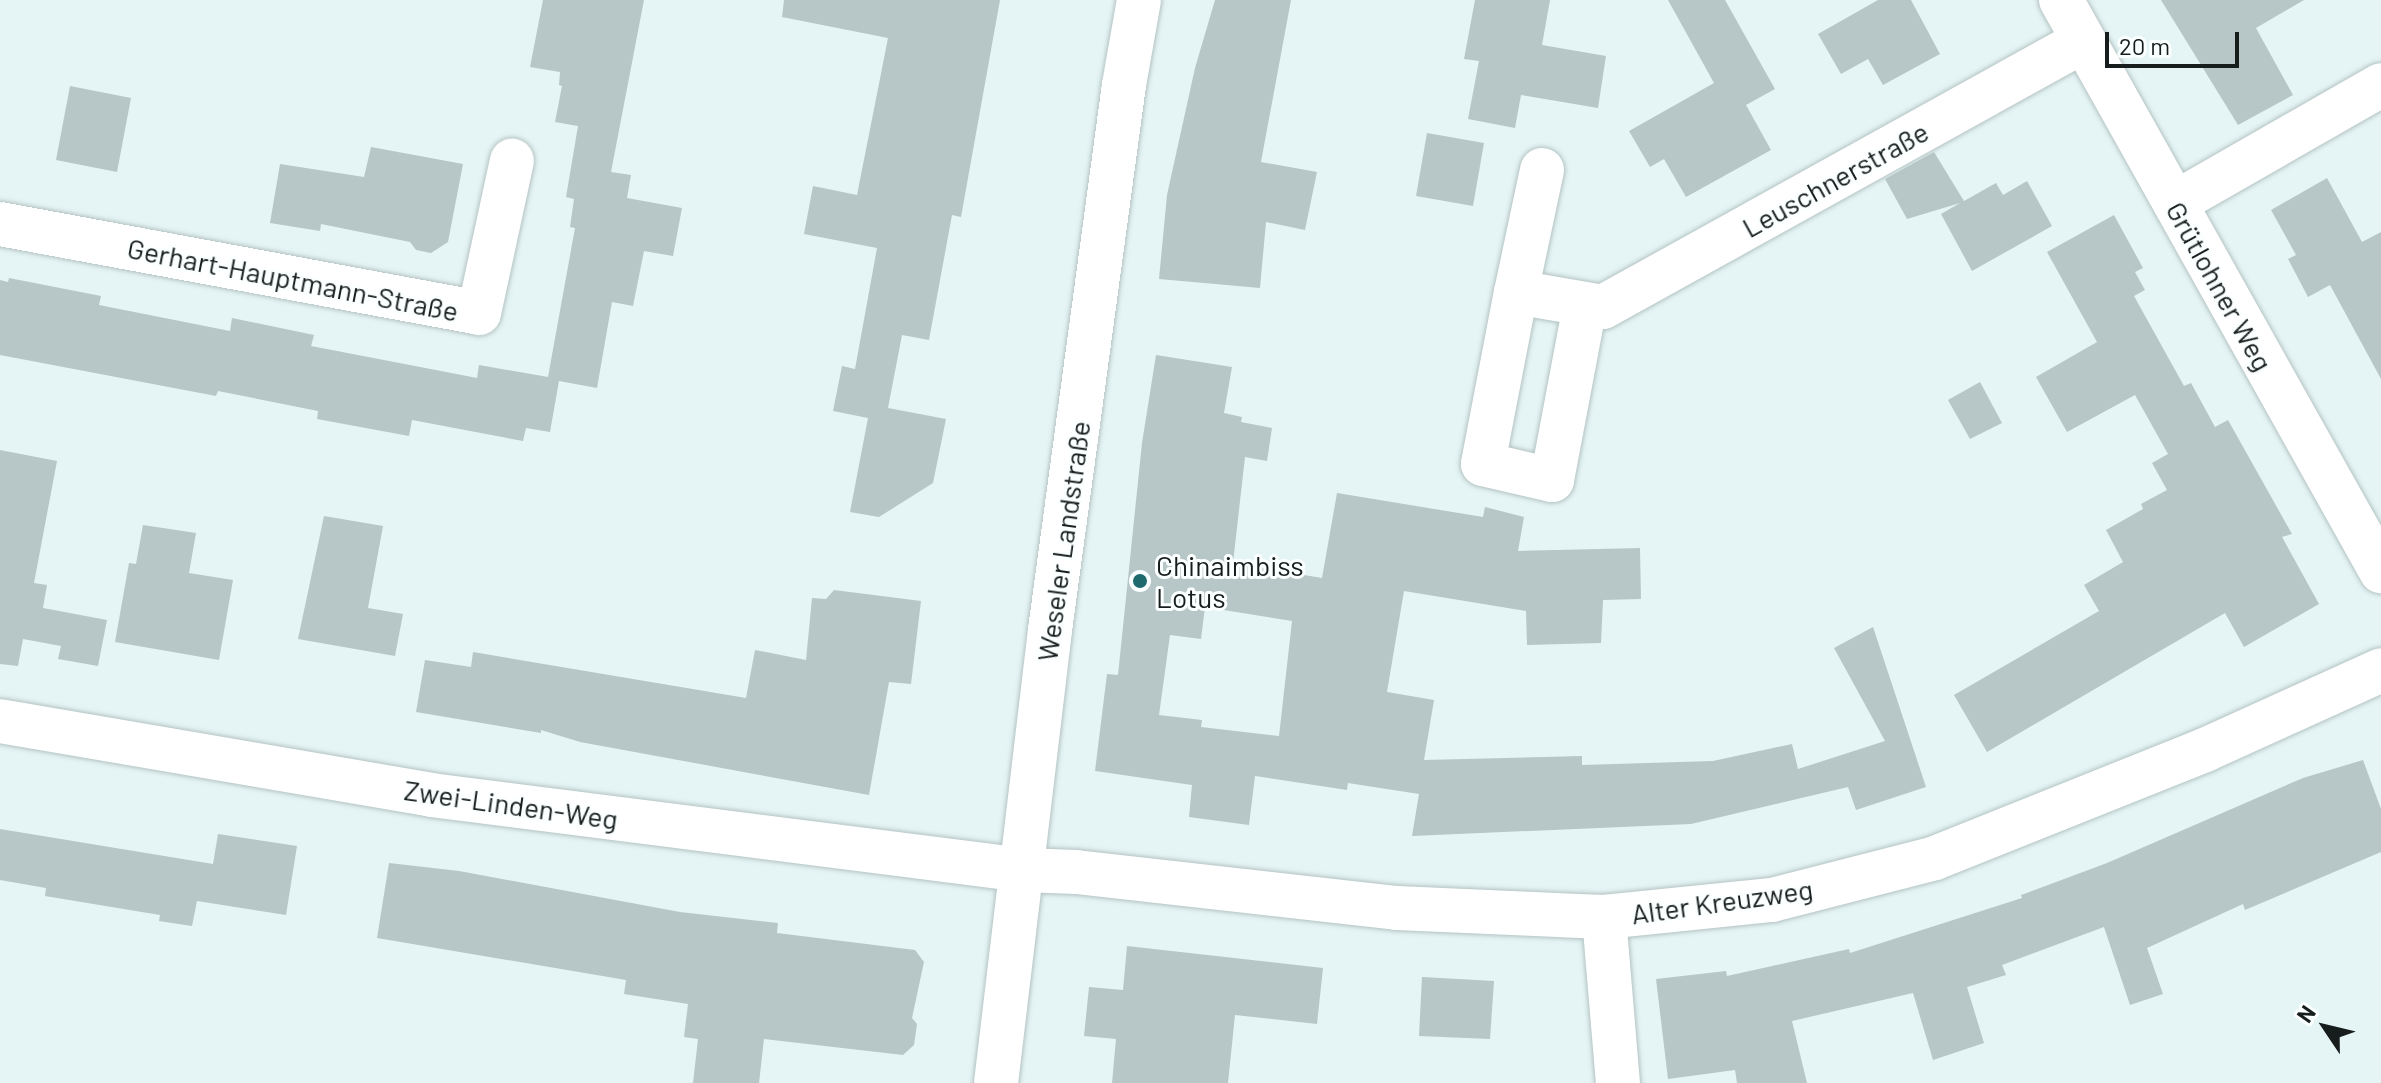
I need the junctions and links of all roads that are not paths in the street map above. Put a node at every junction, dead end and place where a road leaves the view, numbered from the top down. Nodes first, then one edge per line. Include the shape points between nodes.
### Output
1 (1139, 0) edge
2 (2061, 0) edge
3 (2083, 41) junction
4 (2381, 85) edge
5 (512, 161) dead end
6 (1542, 170) dead end
7 (2175, 203) junction
8 (0, 224) edge
9 (1516, 292) junction
10 (1585, 306) junction
11 (2381, 571) edge
12 (2381, 670) edge
13 (0, 721) edge
14 (1024, 870) junction
15 (1604, 917) junction
16 (996, 1083) edge
17 (1618, 1083) edge

1 - 14 street, Weseler Landstraße via 1050,630
2 - 3 street, Grütlohner Weg
3 - 7 street, Grütlohner Weg
3 - 10 street, Leuschnerstraße via 1603,307
4 - 7 street
5 - 8 street, Gerhart-Hauptmann-Straße via 479,313
6 - 9 street
7 - 11 street, Grütlohner Weg
9 - 10 street, Leuschnerstraße
9 - 10 street via 1483,464 1552,480
12 - 15 street, Alter Kreuzweg via 2205,750 1935,858 1772,900
13 - 14 street, Zwei-Linden-Weg via 431,795
14 - 15 street, Alter Kreuzweg via 1397,908
14 - 16 street, Weseler Landstraße
15 - 17 street

